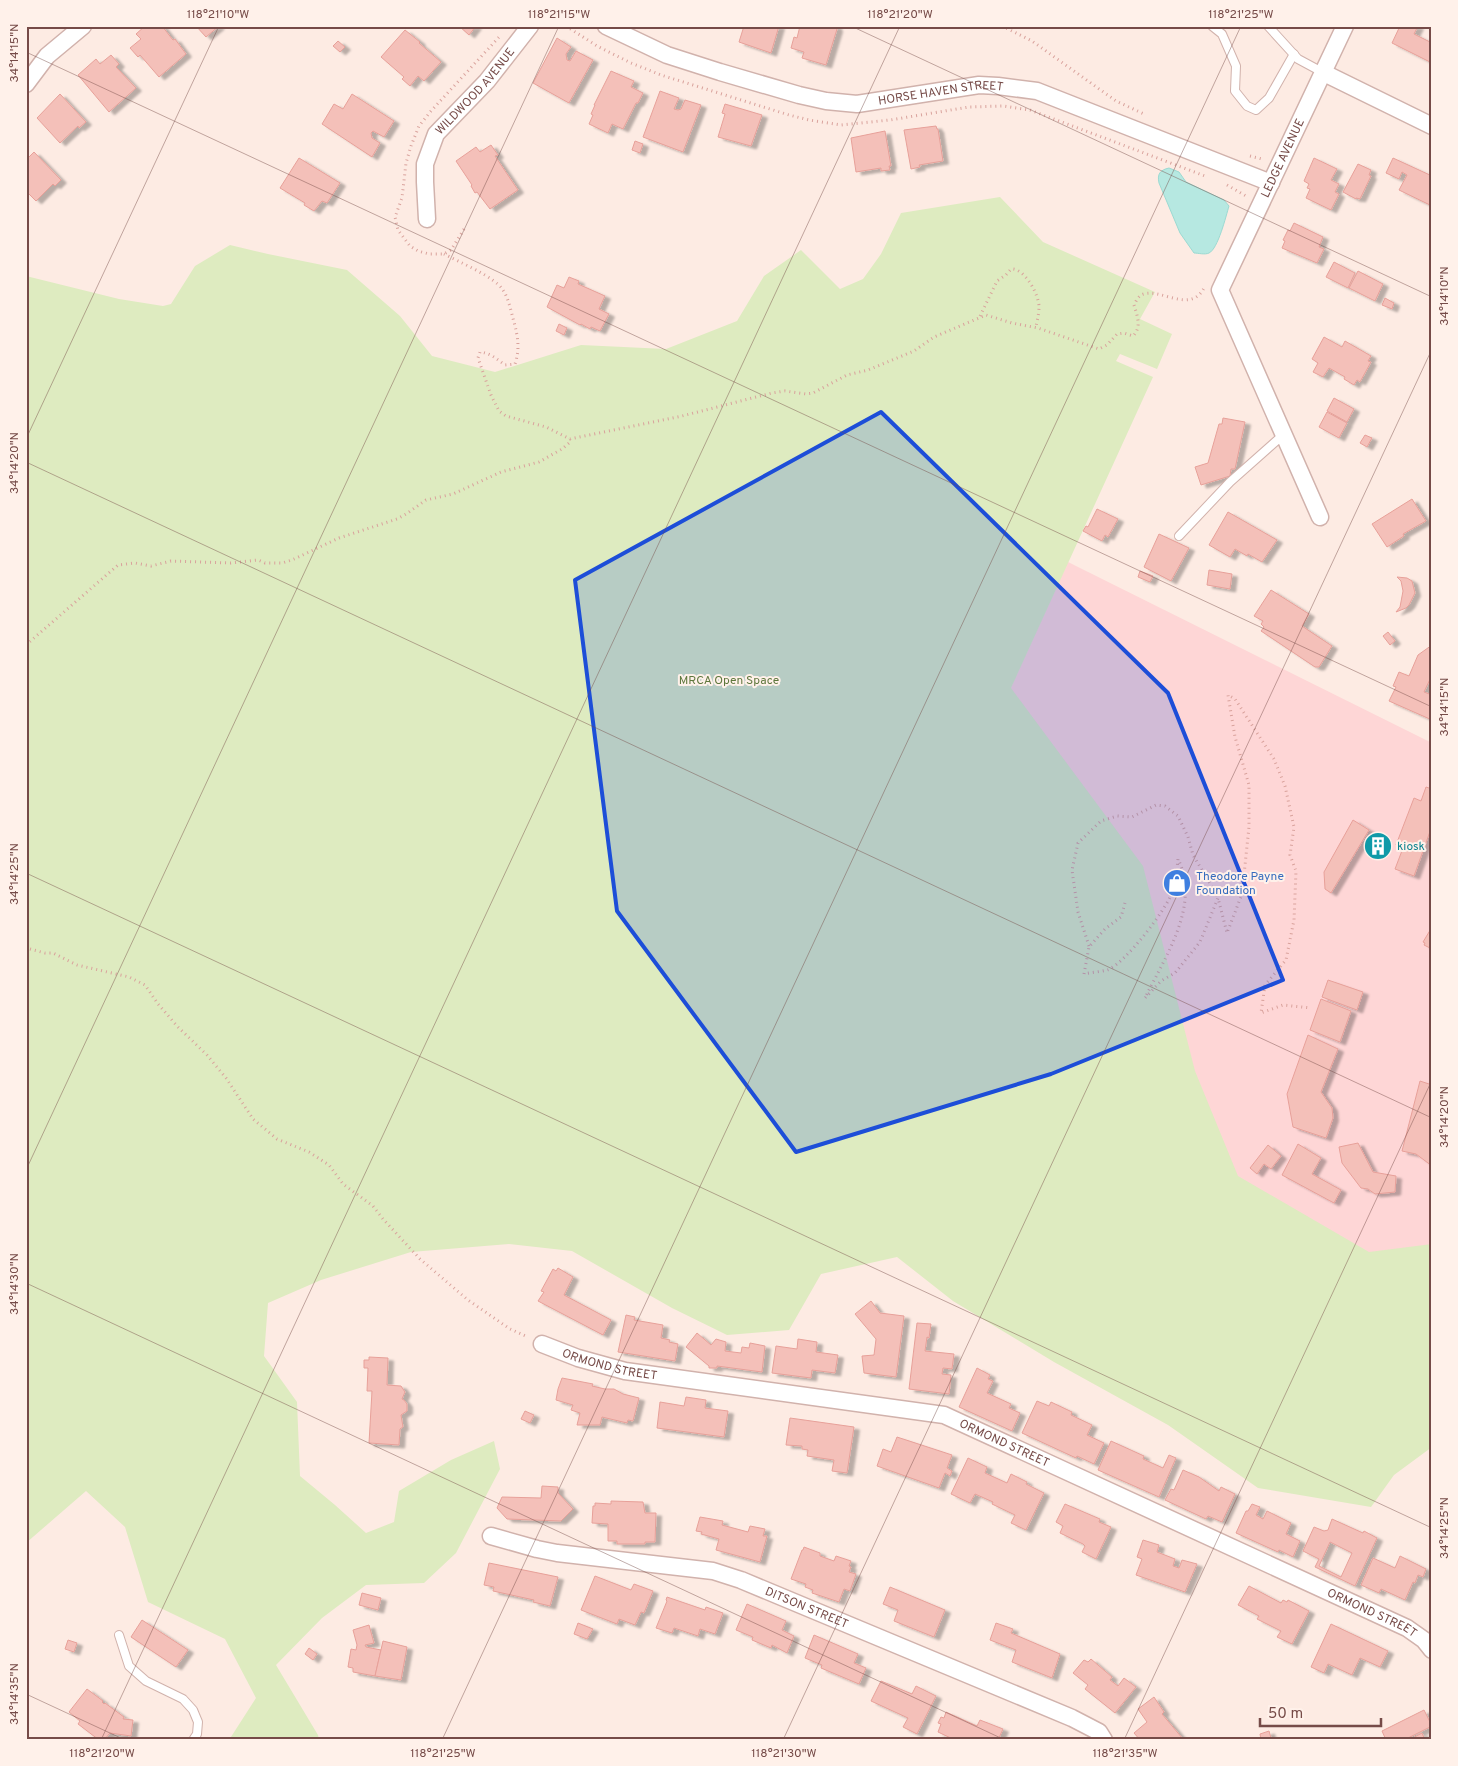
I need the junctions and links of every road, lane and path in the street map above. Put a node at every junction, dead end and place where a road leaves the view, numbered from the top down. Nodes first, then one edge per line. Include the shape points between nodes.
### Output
1 (83, 26) edge
2 (530, 26) edge
3 (606, 26) edge
4 (1002, 26) edge
5 (1212, 26) edge
6 (1268, 26) edge
7 (1345, 26) edge
8 (1294, 54) junction
9 (1324, 73) junction
10 (26, 84) edge
11 (1147, 115) dead end
12 (1432, 126) edge
13 (1241, 152) dead end
14 (1262, 159) dead end
15 (1272, 183) junction
16 (427, 219) dead end
17 (444, 254) dead end
18 (1213, 288) junction
19 (979, 318) junction
20 (1036, 327) junction
21 (1283, 435) junction
22 (570, 438) junction
23 (1320, 517) dead end
24 (1179, 536) dead end
25 (26, 644) edge
26 (1218, 898) junction
27 (1124, 903) dead end
28 (26, 946) edge
29 (1089, 947) junction
30 (1311, 1008) dead end
31 (542, 1344) joint
32 (491, 1536) dead end
33 (119, 1635) dead end
34 (1432, 1650) edge
35 (193, 1740) edge
36 (1104, 1740) edge

1 - 10 street via 47,56
2 - 16 street, WILDWOOD AVENUE via 487,81 436,134 425,164
3 - 15 street, HORSE HAVEN STREET via 667,55 826,101 857,104 979,85 1037,91
4 - 11 path via 1032,41 1116,101
5 - 8 lane via 1222,34 1236,66 1235,91 1247,106 1256,110 1269,98
6 - 8 lane
7 - 9 street, LEDGE AVENUE
8 - 9 lane
9 - 12 street
9 - 15 street, LEDGE AVENUE
13 - 14 path
15 - 18 street, LEDGE AVENUE
17 - 22 path via 496,282 508,298 518,334 515,364 504,365 484,352 480,352 478,358 499,411
18 - 20 path via 1195,298 1173,299 1146,293 1139,296 1134,305 1138,324 1136,333 1133,336 1117,334 1108,345 1099,349
18 - 21 street
19 - 20 path via 986,315
19 - 20 path via 997,282 1010,269 1016,269 1028,279 1039,306
19 - 22 path via 934,337 914,351 847,376 813,393 785,390 682,416
21 - 23 street
21 - 24 lane via 1230,482
22 - 25 path via 562,449 539,462 501,472 453,494 426,500 396,519 339,538 282,563 171,560 151,566 134,563 118,566
26 - 29 path via 1193,855 1178,816 1165,806 1156,805 1132,817 1116,816 1101,821 1078,843 1072,870 1078,912
26 - 29 path via 1200,942 1175,973 1161,980 1145,998 1175,937 1186,902 1184,870 1178,860 1173,890 1166,906 1131,950 1109,970 1084,974
26 - 30 path via 1227,933 1242,894 1249,827 1248,785 1228,695 1235,699 1274,759 1285,786 1294,827 1290,855 1296,871 1294,920 1286,960 1265,985 1261,1013 1282,1005
27 - 29 path via 1121,917
28 - 31 path via 146,985 158,1004 226,1078 253,1119 277,1139 309,1152 329,1165 343,1184 373,1206 420,1259 468,1300 510,1329
31 - 34 street, ORMOND STREET via 625,1371 944,1416 1407,1628
32 - 36 street, DITSON STREET via 558,1552 713,1571 741,1580 1072,1718 1098,1732
33 - 35 lane via 129,1666 146,1682 183,1699 193,1710 198,1722

